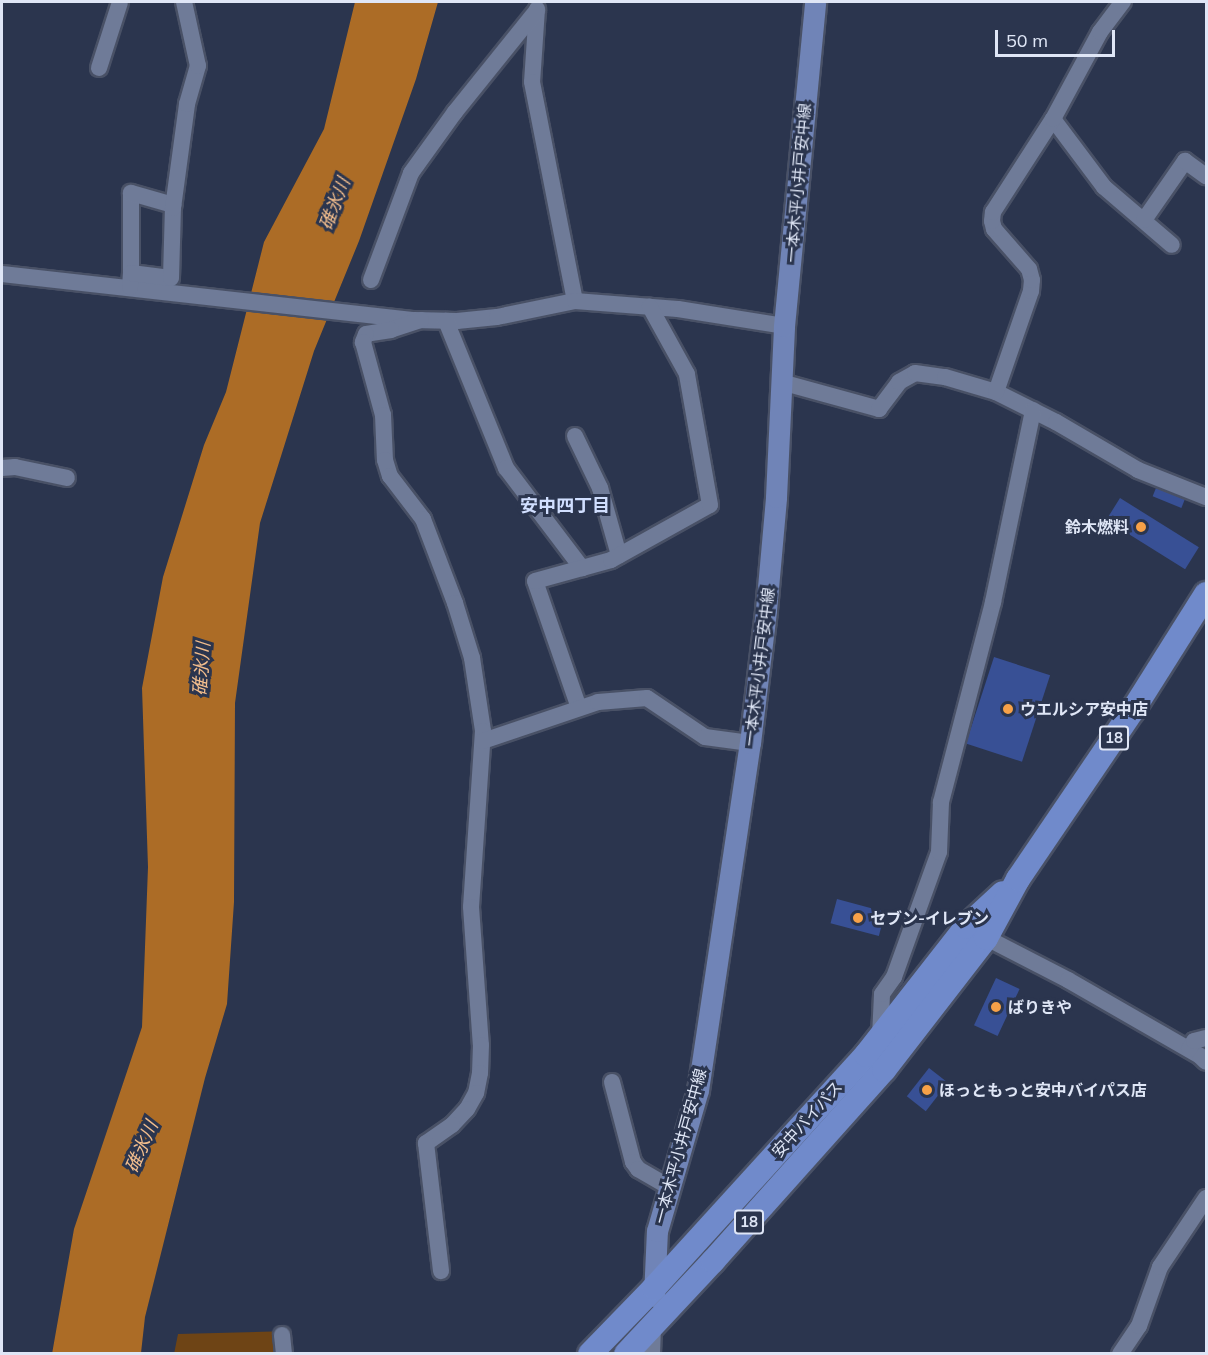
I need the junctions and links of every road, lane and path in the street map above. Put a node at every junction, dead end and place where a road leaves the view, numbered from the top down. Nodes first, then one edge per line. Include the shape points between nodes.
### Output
1 (120, 2) edge
2 (184, 2) edge
3 (815, 2) edge
4 (1123, 2) edge
5 (538, 6) edge
6 (99, 68) dead end
7 (1053, 119) junction
8 (1206, 176) edge
9 (173, 205) junction
10 (1144, 220) junction
11 (1172, 245) dead end
12 (2, 274) edge
13 (130, 280) junction
14 (371, 280) dead end
15 (575, 301) junction
16 (650, 307) junction
17 (421, 320) junction
18 (446, 321) junction
19 (784, 326) junction
20 (781, 382) junction
21 (996, 392) junction
22 (1033, 410) junction
23 (575, 436) dead end
24 (2, 468) edge
25 (67, 478) dead end
26 (1206, 497) edge
27 (620, 555) junction
28 (582, 568) junction
29 (1206, 594) edge
30 (579, 708) junction
31 (483, 741) junction
32 (750, 744) junction
33 (976, 933) junction
34 (879, 1037) junction
35 (1206, 1038) edge
36 (1189, 1049) junction
37 (1206, 1062) edge
38 (612, 1082) dead end
39 (669, 1187) junction
40 (1206, 1198) edge
41 (441, 1271) dead end
42 (654, 1288) junction
43 (653, 1325) junction
44 (282, 1335) dead end
45 (284, 1353) edge
46 (590, 1353) edge
47 (626, 1353) edge
48 (652, 1353) edge
49 (1120, 1353) edge

1 - 6 street
2 - 9 street via 198,66 187,104
3 - 19 main road, 一本木平小井戸安中線
4 - 7 street via 1100,32
5 - 14 street via 411,173
5 - 15 street via 532,82
7 - 10 street via 1104,187
7 - 21 street via 993,212 994,229 1029,269 1032,280
8 - 10 street via 1185,161
9 - 13 street via 171,278
9 - 13 street via 131,193
10 - 11 street
12 - 13 street
13 - 17 street via 192,293
15 - 16 street
15 - 18 street via 497,317
16 - 19 street
16 - 27 street via 687,374 710,505
17 - 18 street
17 - 31 street via 366,334 363,342 383,415 385,460 390,476 423,519 472,658
18 - 28 street via 506,468
19 - 20 main road, 一本木平小井戸安中線
20 - 21 street via 879,409 899,382 915,373
20 - 32 main road, 一本木平小井戸安中線 via 776,496
21 - 22 street
22 - 26 street via 1138,470
22 - 34 street via 993,602 941,802 939,852 894,977 882,994
23 - 27 street via 600,488
24 - 25 street
27 - 28 street
28 - 30 street via 535,581
29 - 33 highway, 安中バイパス / 18 via 1133,710 1018,879
30 - 31 street
30 - 32 street via 598,702 647,698 705,737
31 - 41 street via 471,907 480,1073 476,1093 467,1109 426,1143
32 - 39 main road, 一本木平小井戸安中線 via 698,1090
33 - 34 highway, 安中バイパス / 18
33 - 36 street
33 - 43 highway, 安中バイパス / 18 via 884,1070
34 - 42 highway, 安中バイパス / 18
35 - 36 street via 1194,1041
36 - 37 street
38 - 39 street via 633,1162 638,1170
39 - 42 main road, 一本木平小井戸安中線 via 657,1231
40 - 49 street via 1160,1267 1139,1326
42 - 43 main road, 一本木平小井戸安中線
42 - 46 highway, 安中バイパス / 18
43 - 47 highway, 安中バイパス / 18
43 - 48 street
44 - 45 street

